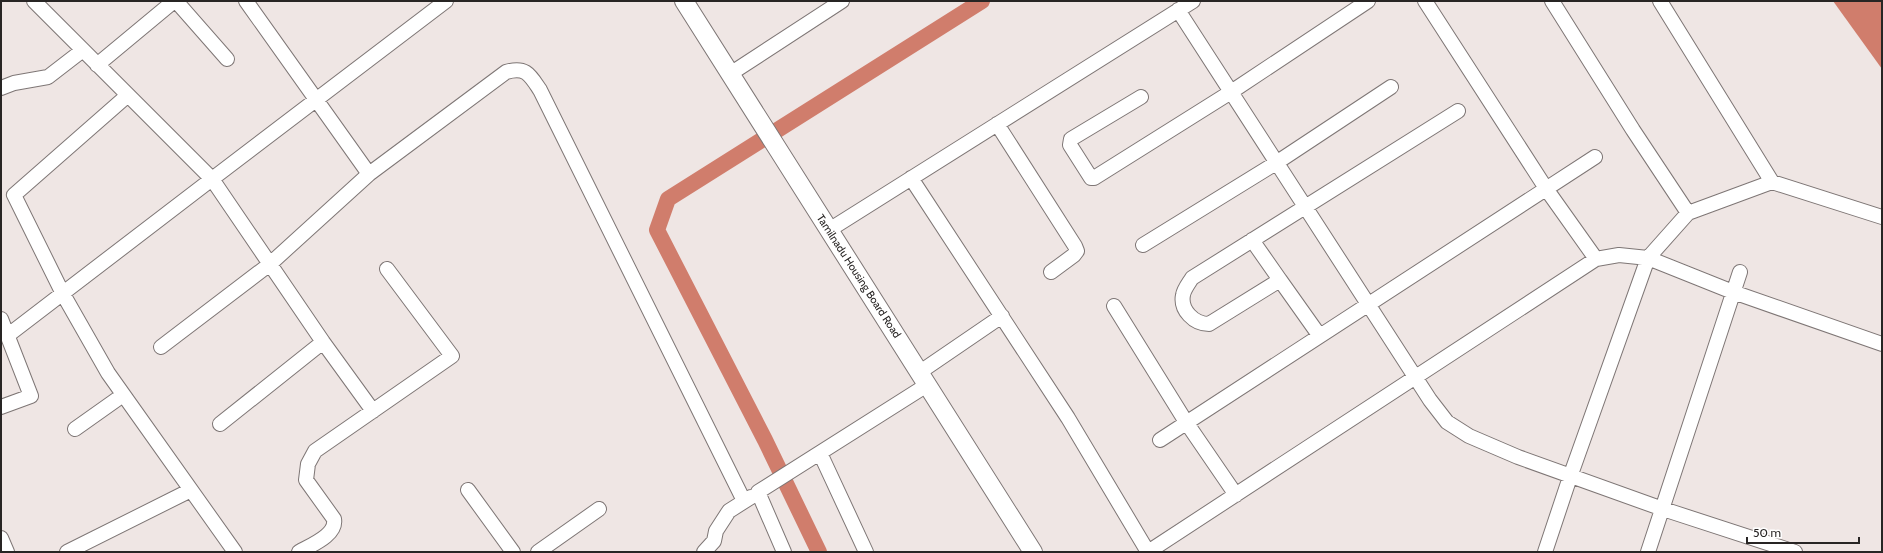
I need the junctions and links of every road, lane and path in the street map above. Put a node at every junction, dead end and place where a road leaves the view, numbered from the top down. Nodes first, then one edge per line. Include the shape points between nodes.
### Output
1 (34, 1) edge
2 (175, 1) edge
3 (246, 1) edge
4 (446, 1) edge
5 (684, 1) edge
6 (842, 1) edge
7 (1193, 1) edge
8 (1368, 1) edge
9 (1425, 1) edge
10 (1552, 1) edge
11 (1660, 1) edge
12 (1178, 10) junction
13 (83, 50) junction
14 (227, 60) dead end
15 (97, 65) junction
16 (730, 74) junction
17 (1391, 87) dead end
18 (1, 88) edge
19 (1231, 92) junction
20 (128, 95) junction
21 (1141, 97) dead end
22 (316, 100) junction
23 (1458, 111) dead end
24 (997, 124) junction
25 (1595, 156) dead end
26 (1276, 163) junction
27 (369, 174) junction
28 (911, 178) junction
29 (212, 179) junction
30 (1772, 182) junction
31 (1547, 190) junction
32 (1306, 207) junction
33 (1688, 213) junction
34 (1882, 216) edge
35 (829, 230) junction
36 (1252, 240) junction
37 (1143, 245) dead end
38 (1648, 258) junction
39 (1596, 259) junction
40 (270, 264) junction
41 (387, 269) dead end
42 (1051, 272) dead end
43 (1740, 272) dead end
44 (1280, 280) junction
45 (1733, 292) junction
46 (63, 294) junction
47 (1368, 303) junction
48 (1114, 306) dead end
49 (1002, 316) junction
50 (1, 320) edge
51 (1319, 335) junction
52 (7, 336) junction
53 (323, 342) junction
54 (1882, 344) edge
55 (161, 347) dead end
56 (923, 378) junction
57 (1416, 378) junction
58 (123, 395) junction
59 (1, 407) edge
60 (373, 411) junction
61 (1186, 422) junction
62 (220, 424) dead end
63 (75, 429) dead end
64 (1160, 440) dead end
65 (820, 453) junction
66 (1570, 477) junction
67 (764, 489) junction
68 (191, 490) junction
69 (468, 490) dead end
70 (1236, 495) junction
71 (744, 501) junction
72 (599, 509) dead end
73 (1663, 509) junction
74 (1, 538) edge
75 (7, 552) edge
76 (67, 552) edge
77 (235, 552) edge
78 (299, 552) edge
79 (513, 552) edge
80 (538, 552) edge
81 (704, 552) edge
82 (784, 552) edge
83 (866, 552) edge
84 (1033, 552) edge
85 (1148, 552) edge
86 (1545, 552) edge
87 (1648, 552) edge
88 (1795, 552) edge

1 - 13 street
2 - 14 street
2 - 15 street
3 - 22 street
4 - 22 street
5 - 16 street, Tamilnadu Housing Board Road
6 - 16 street
7 - 12 street
8 - 19 street
9 - 31 street
10 - 33 street
11 - 30 street
12 - 19 street
12 - 24 street
13 - 15 street
13 - 18 street via 48,77
15 - 20 street
16 - 35 street, Tamilnadu Housing Board Road
17 - 26 street
19 - 21 street via 1092,178 1069,142
19 - 26 street
20 - 29 street
20 - 46 street via 14,195
22 - 27 street
22 - 29 street
23 - 32 street
24 - 28 street
24 - 42 street via 1077,251
25 - 31 street
26 - 32 street
26 - 37 street
27 - 40 street
27 - 71 street via 506,72 524,70 531,76
28 - 35 street
28 - 49 street
29 - 40 street
29 - 46 street
30 - 33 street
30 - 34 street
31 - 39 street
31 - 47 street
32 - 36 street
32 - 47 street
33 - 38 street
35 - 56 street, Tamilnadu Housing Board Road
36 - 44 street
36 - 44 street via 1192,278 1183,293 1182,302 1188,313 1193,320 1208,324
38 - 39 street via 1619,255
38 - 45 street
38 - 66 street
39 - 57 street
40 - 53 street
40 - 55 street
41 - 60 street via 452,356
43 - 45 street
44 - 51 street
45 - 54 street
45 - 73 street
46 - 52 street
46 - 58 street
47 - 51 street
47 - 57 street
48 - 61 street
49 - 56 street
49 - 85 street via 1068,418
50 - 52 street
51 - 61 street
52 - 59 street via 31,396
53 - 60 street
53 - 62 street
56 - 65 street
56 - 84 street, Tamilnadu Housing Board Road
57 - 66 street via 1447,422 1469,436
57 - 70 street
58 - 63 street
58 - 68 street
60 - 78 street via 315,451 308,464 306,480 334,519 334,524 323,538
61 - 64 street
61 - 70 street
65 - 67 street
65 - 83 street
66 - 73 street
66 - 86 street
67 - 71 street
67 - 82 street
68 - 76 street
68 - 77 street
69 - 79 street
70 - 85 street
71 - 81 street via 729,511 716,531 714,541
72 - 80 street
73 - 87 street
73 - 88 street
74 - 75 street

